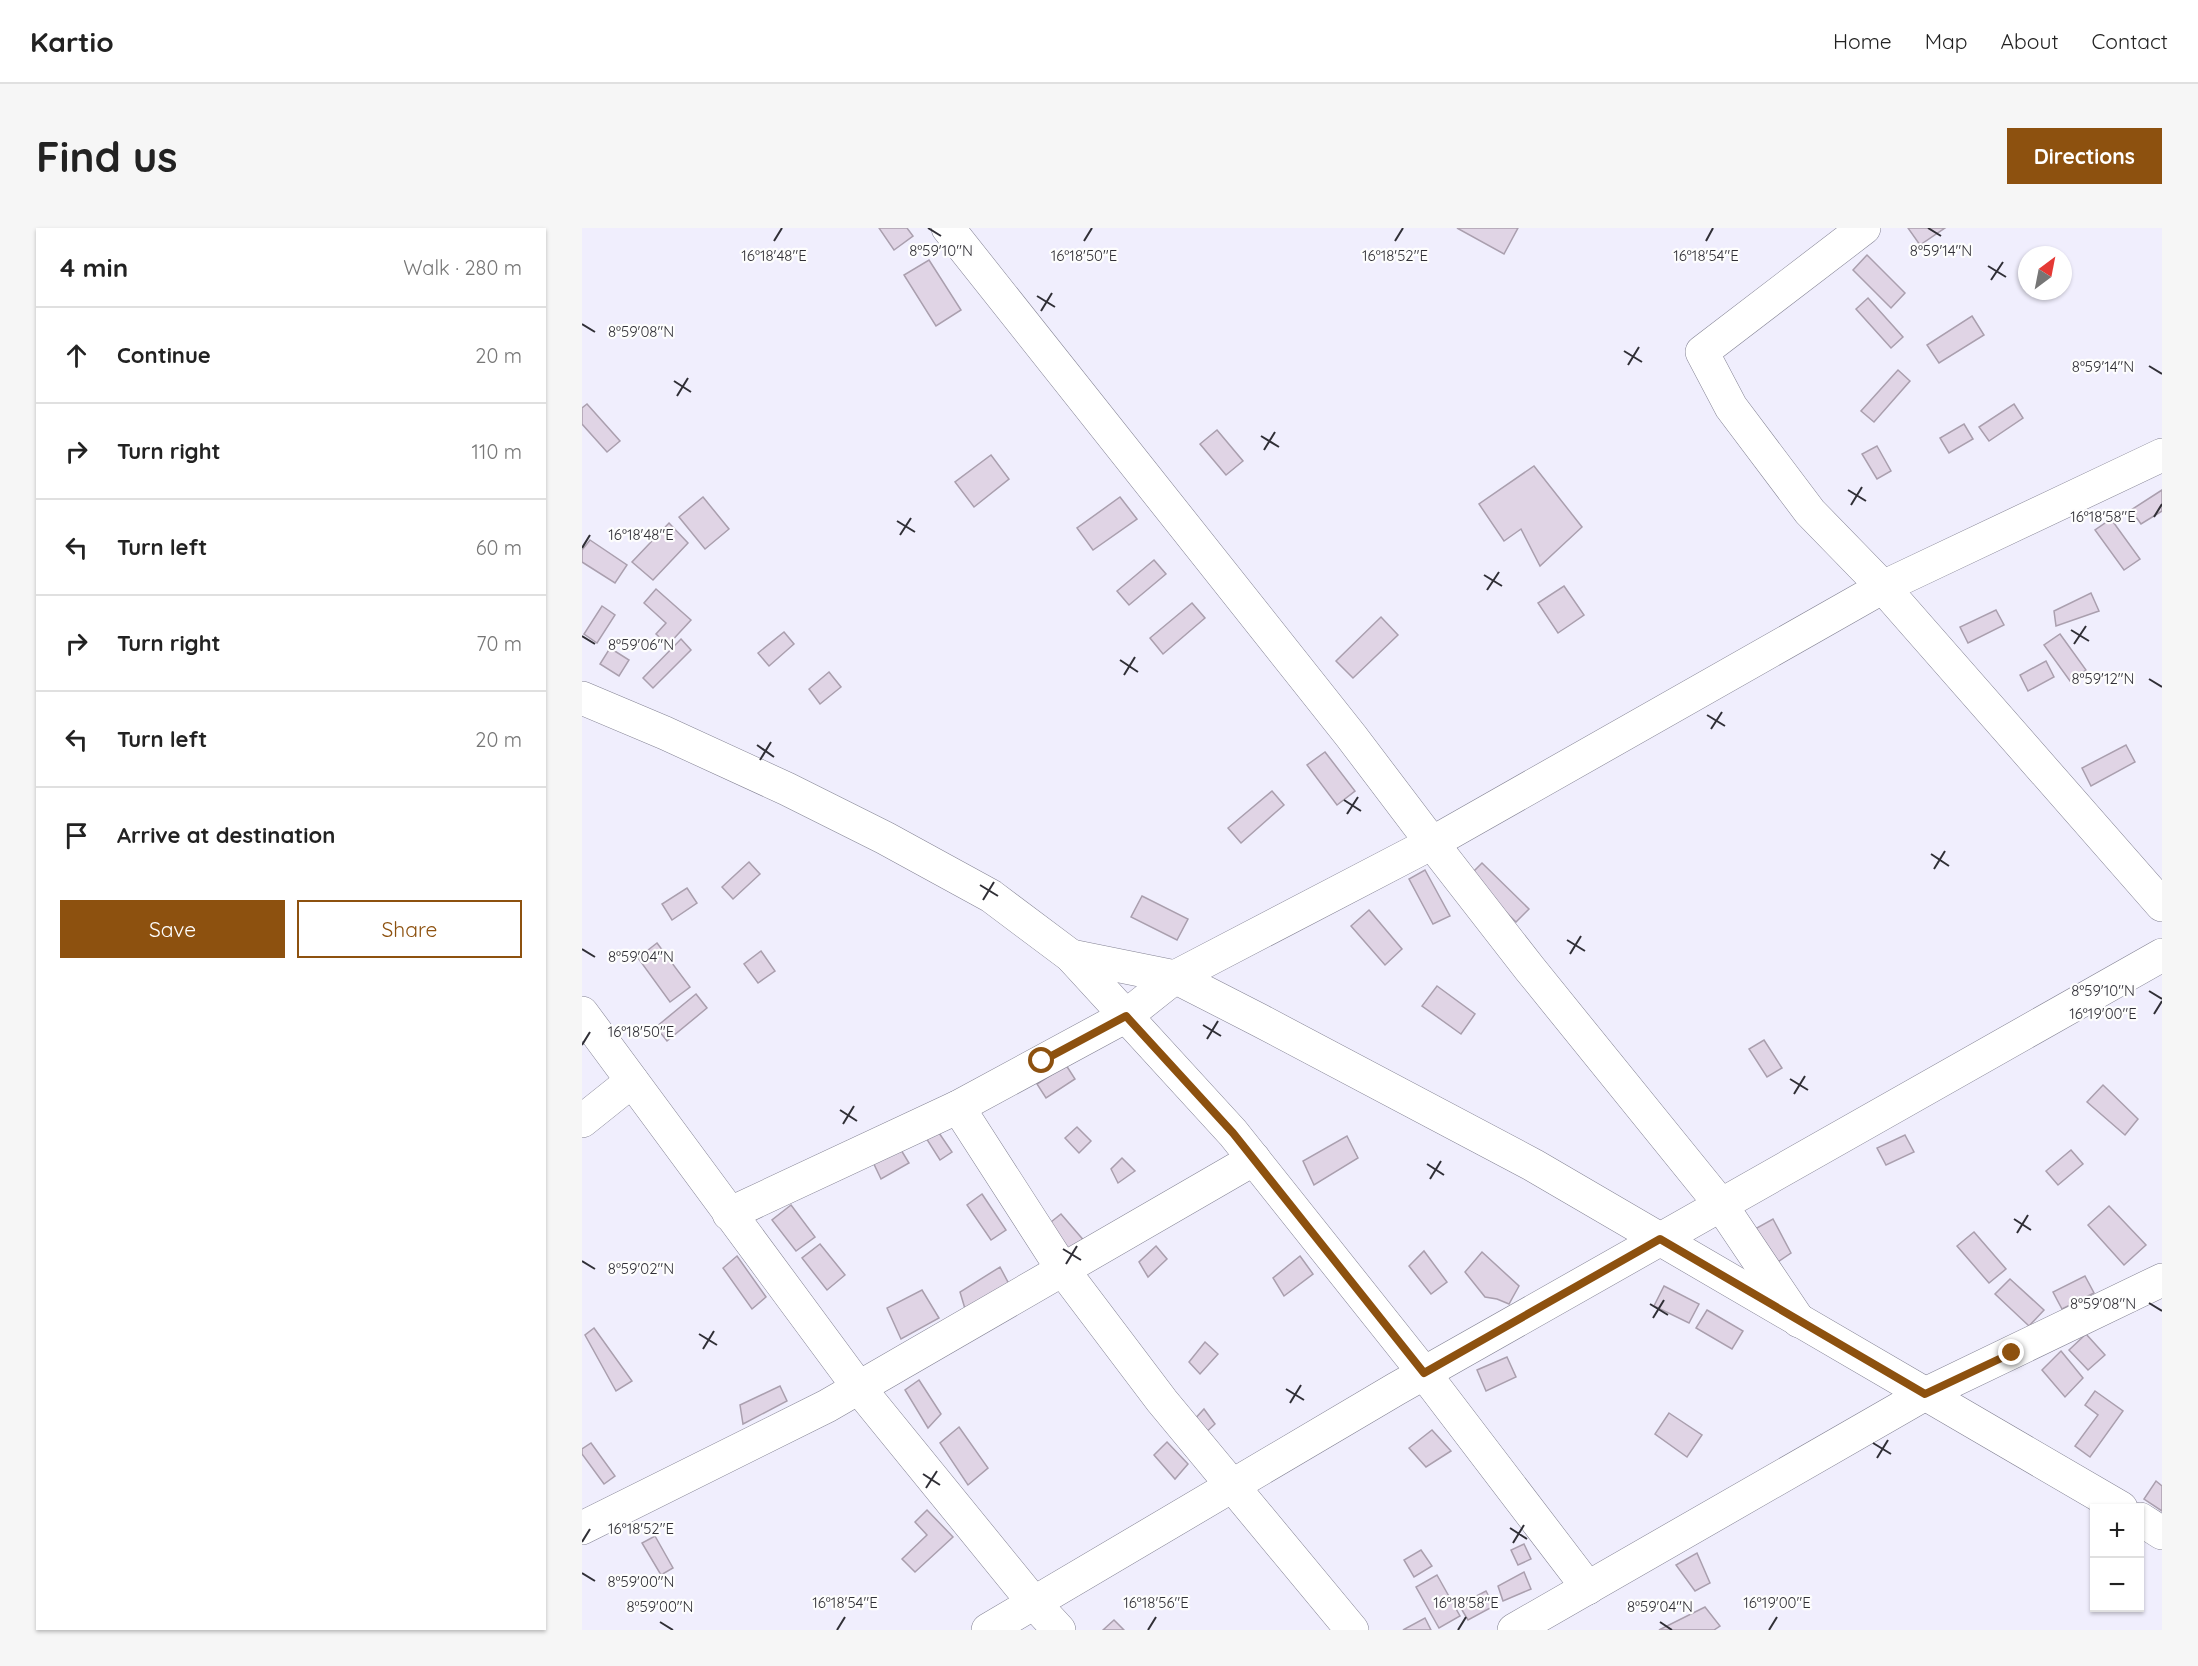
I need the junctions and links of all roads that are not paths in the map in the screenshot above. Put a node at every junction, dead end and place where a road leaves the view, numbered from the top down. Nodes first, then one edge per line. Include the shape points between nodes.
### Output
1 (948, 228) edge
2 (1864, 228) edge
3 (2162, 455) edge
4 (1883, 587) junction
5 (582, 698) edge
6 (1432, 843) junction
7 (2162, 905) edge
8 (2162, 955) edge
9 (1071, 956) junction
10 (1175, 977) junction
11 (582, 1013) edge
12 (1126, 1016) junction
13 (632, 1080) junction
14 (958, 1107) junction
15 (582, 1121) edge
16 (1254, 1159) junction
17 (1721, 1205) junction
18 (729, 1214) junction
19 (1660, 1239) junction
20 (1063, 1270) junction
21 (2162, 1280) edge
22 (1799, 1321) junction
23 (1424, 1373) junction
24 (859, 1388) junction
25 (1925, 1394) junction
26 (1231, 1487) junction
27 (2112, 1504) edge
28 (2144, 1522) edge
29 (582, 1528) edge
30 (2162, 1533) edge
31 (1588, 1588) junction
32 (1034, 1603) junction
33 (988, 1630) edge
34 (1059, 1630) edge
35 (1352, 1630) edge
36 (1514, 1630) edge

1 - 6 street
2 - 4 street via 1702,352 1731,407 1810,512
3 - 4 street
4 - 6 street
4 - 7 street
5 - 9 street via 788,789 885,838 991,896
6 - 10 street
6 - 17 street
8 - 17 street
9 - 10 street
9 - 12 street
10 - 12 street
10 - 19 street via 1533,1165
11 - 13 street
12 - 14 street
12 - 16 street
13 - 15 street
13 - 18 street
14 - 18 street
14 - 20 street
16 - 20 street
16 - 23 street
17 - 19 street
17 - 22 street
18 - 24 street
19 - 22 street
19 - 23 street
20 - 24 street
20 - 26 street
21 - 25 street
22 - 25 street
23 - 26 street
23 - 31 street
24 - 29 street
24 - 32 street
25 - 27 street
25 - 31 street
26 - 32 street
26 - 35 street
28 - 30 street
31 - 36 street
32 - 33 street
32 - 34 street

